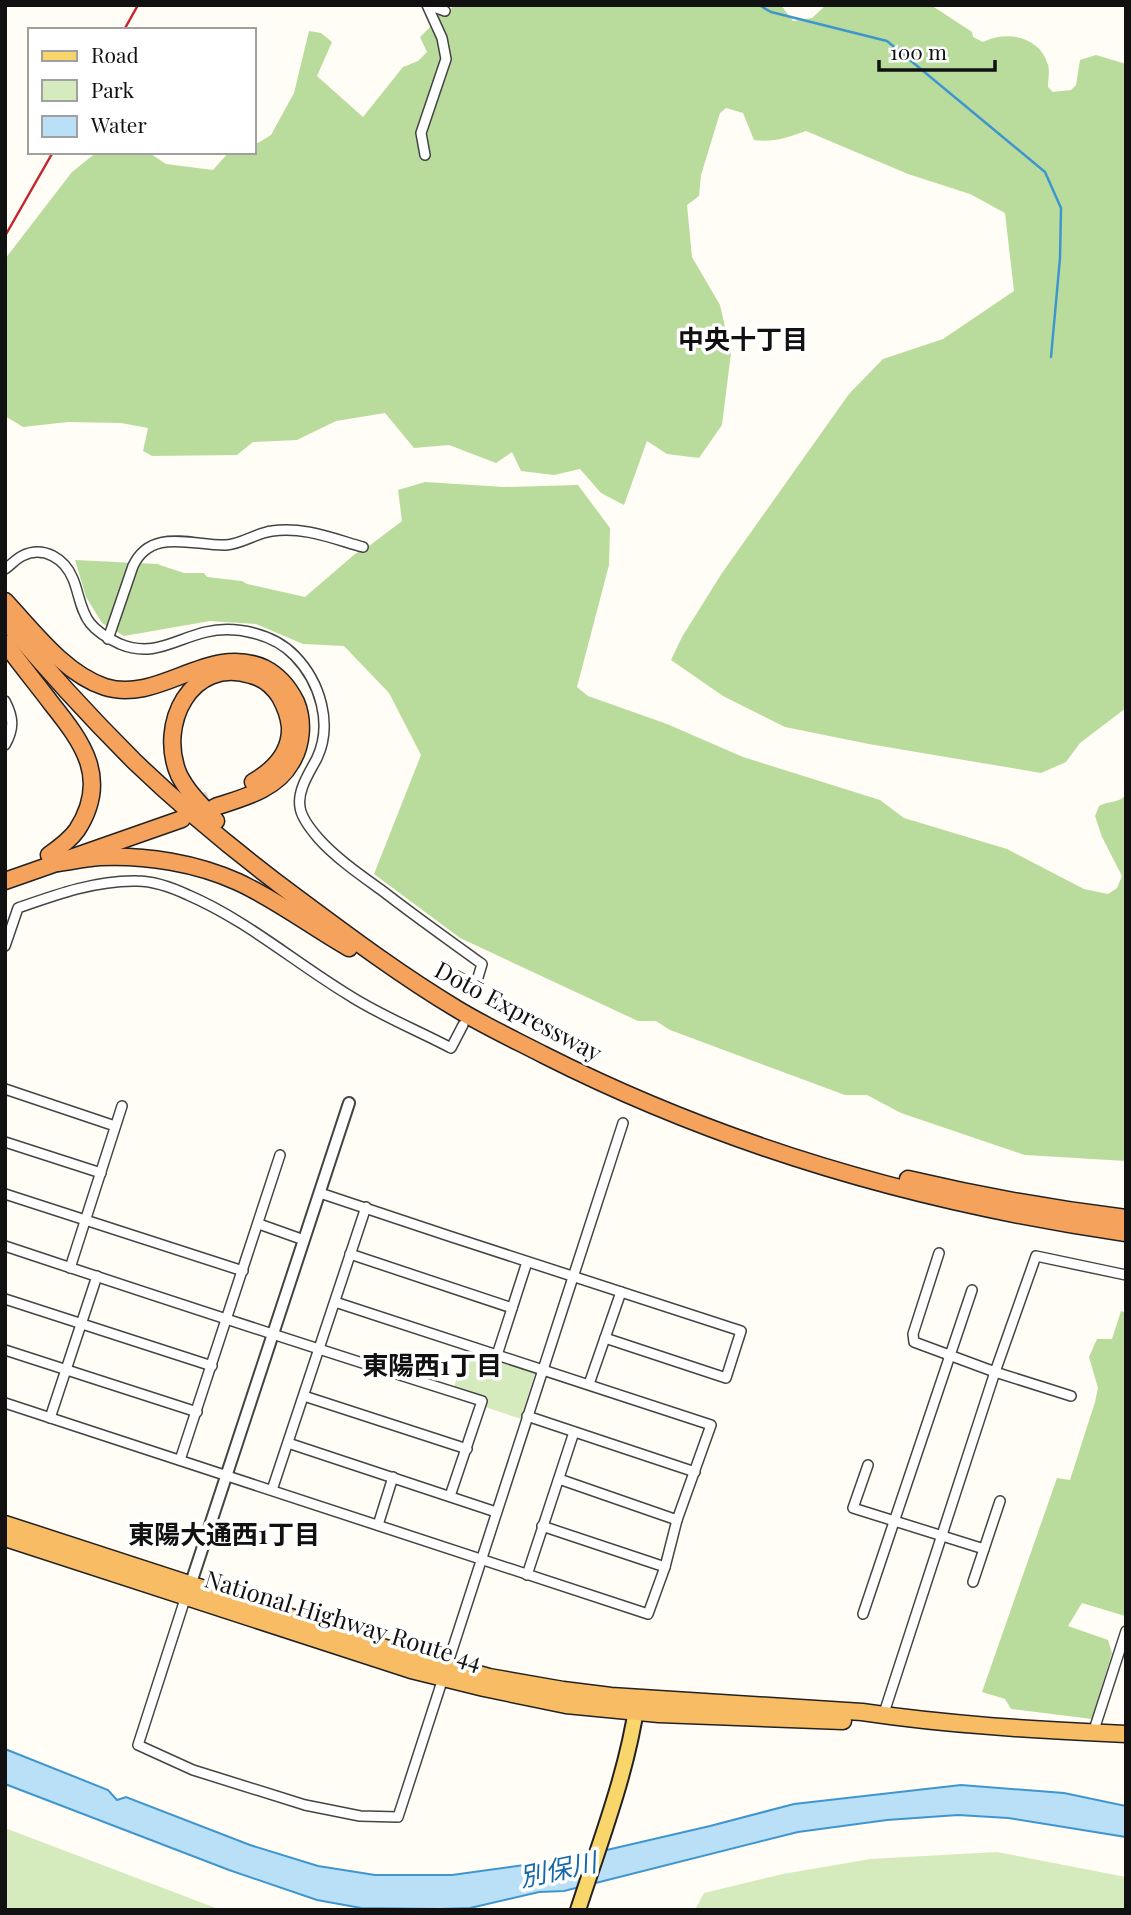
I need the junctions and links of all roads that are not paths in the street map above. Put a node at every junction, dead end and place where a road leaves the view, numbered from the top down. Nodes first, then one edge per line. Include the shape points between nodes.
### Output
1 (427, 5) edge
2 (445, 11) dead end
3 (425, 155) dead end
4 (363, 547) dead end
5 (5, 569) edge
6 (5, 601) edge
7 (5, 611) edge
8 (5, 620) edge
9 (108, 639) junction
10 (5, 643) edge
11 (5, 701) edge
12 (5, 745) edge
13 (195, 809) junction
14 (227, 832) junction
15 (53, 859) junction
16 (5, 871) edge
17 (5, 881) edge
18 (18, 908) junction
19 (5, 912) edge
20 (5, 946) edge
21 (402, 974) junction
22 (472, 994) dead end
23 (463, 1025) dead end
24 (5, 1089) edge
25 (349, 1103) dead end
26 (122, 1106) dead end
27 (623, 1123) dead end
28 (116, 1126) junction
29 (5, 1142) edge
30 (280, 1155) dead end
31 (101, 1173) junction
32 (320, 1193) junction
33 (5, 1194) edge
34 (366, 1208) junction
35 (1126, 1218) edge
36 (84, 1220) junction
37 (259, 1224) junction
38 (1126, 1233) edge
39 (304, 1240) junction
40 (5, 1246) edge
41 (939, 1253) dead end
42 (349, 1254) junction
43 (527, 1262) junction
44 (70, 1268) junction
45 (243, 1271) junction
46 (1126, 1275) edge
47 (97, 1276) junction
48 (575, 1276) junction
49 (972, 1290) dead end
50 (621, 1292) junction
51 (5, 1299) edge
52 (335, 1302) junction
53 (512, 1308) junction
54 (228, 1318) junction
55 (81, 1323) junction
56 (273, 1334) junction
57 (605, 1338) junction
58 (5, 1350) edge
59 (319, 1350) junction
60 (497, 1355) junction
61 (951, 1355) junction
62 (212, 1366) junction
63 (66, 1370) junction
64 (544, 1370) junction
65 (995, 1372) junction
66 (589, 1384) junction
67 (304, 1396) junction
68 (1071, 1396) dead end
69 (5, 1403) edge
70 (197, 1412) junction
71 (527, 1416) junction
72 (50, 1418) junction
73 (574, 1432) junction
74 (288, 1443) junction
75 (467, 1449) junction
76 (180, 1460) junction
77 (868, 1465) dead end
78 (695, 1472) junction
79 (227, 1475) junction
80 (393, 1477) junction
81 (559, 1479) junction
82 (272, 1490) junction
83 (450, 1496) junction
84 (1000, 1501) dead end
85 (496, 1512) junction
86 (677, 1521) junction
87 (895, 1521) junction
88 (5, 1524) edge
89 (378, 1525) junction
90 (542, 1526) junction
91 (942, 1536) junction
92 (5, 1538) edge
93 (984, 1549) junction
94 (482, 1559) junction
95 (665, 1567) junction
96 (527, 1575) junction
97 (973, 1582) dead end
98 (188, 1590) junction
99 (863, 1614) dead end
100 (1126, 1631) edge
101 (444, 1672) junction
102 (637, 1705) junction
103 (883, 1716) junction
104 (1093, 1733) junction
105 (1126, 1734) edge
106 (578, 1910) edge

1 - 2 street
1 - 3 street via 446,59 421,133
4 - 9 street via 285,530 228,545 172,540 149,548 137,557
5 - 9 street via 36,552 55,556 66,565 91,623
6 - 13 highway via 72,670 110,688 145,688 205,666 240,661 269,670 280,679 299,712 300,736 286,772 249,795
7 - 13 highway, Dōtō Expressway via 104,720
8 - 13 highway, Dōtō Expressway via 136,763
9 - 22 street via 128,647 159,648 208,631 231,630 274,640 293,654 308,671 324,714 319,754 300,793 306,821 318,838 357,872 482,964
10 - 15 highway via 70,726 88,759 90,802 76,831
11 - 12 street via 13,722
13 - 14 highway, Dōtō Expressway
13 - 14 highway via 248,785 267,774 288,745 290,724 284,704 277,691 253,675 238,671 209,677 197,684 174,719 171,748 180,777 188,791
13 - 15 highway
13 - 21 highway, Dōtō Expressway via 275,881
14 - 35 highway, Dōtō Expressway via 416,975 521,1036 641,1093 755,1136 883,1174 1040,1206
15 - 16 highway
15 - 17 highway
15 - 21 highway via 123,857 198,868 238,882
18 - 19 street
18 - 20 street
18 - 23 street via 104,883 139,881 173,889 264,936 348,995 451,1048
21 - 38 highway, Dōtō Expressway via 458,1010 590,1077 753,1144 960,1203
24 - 28 street
25 - 32 street
26 - 28 street
27 - 48 street
28 - 31 street
29 - 31 street
30 - 37 street
31 - 36 street
32 - 34 street
32 - 39 street
33 - 36 street
34 - 42 street
34 - 43 street
36 - 44 street
36 - 45 street
37 - 39 street
37 - 45 street
39 - 56 street
40 - 44 street
41 - 61 street via 913,1334 914,1342
42 - 52 street
42 - 53 street
43 - 48 street
43 - 53 street
44 - 47 street
45 - 54 street
46 - 65 street via 1036,1256
47 - 54 street
47 - 55 street
48 - 50 street
48 - 64 street
49 - 61 street
50 - 57 street
50 - 57 street via 741,1331 726,1378
51 - 55 street
52 - 59 street
52 - 60 street
53 - 60 street
54 - 56 street
54 - 62 street
55 - 62 street
55 - 63 street
56 - 59 street
56 - 79 street
57 - 66 street
58 - 63 street
59 - 67 street
59 - 75 street via 482,1401
60 - 64 street
61 - 65 street
61 - 87 street
62 - 70 street
63 - 70 street
63 - 72 street
64 - 66 street
64 - 71 street
65 - 68 street
65 - 91 street
66 - 78 street via 711,1425
67 - 74 street
67 - 75 street
69 - 72 street
70 - 76 street
71 - 73 street
71 - 85 street
72 - 76 street
73 - 78 street
73 - 81 street
74 - 80 street
74 - 82 street
75 - 83 street
76 - 79 street
77 - 87 street via 853,1508
78 - 86 street
79 - 82 street
79 - 98 street
80 - 83 street
80 - 89 street
81 - 86 street
81 - 90 street
82 - 89 street
83 - 85 street
84 - 93 street
85 - 94 street
86 - 95 street
87 - 91 street
87 - 99 street
88 - 98 highway, National Highway Route 44
89 - 94 street
90 - 95 street
90 - 96 street
91 - 93 street
91 - 103 street
92 - 98 highway, National Highway Route 44
93 - 97 street
94 - 96 street
94 - 101 street
95 - 96 street via 648,1615
98 - 101 highway, National Highway Route 44
98 - 101 street via 138,1745 236,1784 305,1805 360,1816 398,1817
100 - 104 street
101 - 102 highway, National Highway Route 44 via 566,1705
102 - 103 highway, National Highway Route 44 via 726,1717 869,1721
102 - 106 main road via 609,1816
103 - 104 highway, National Highway Route 44
104 - 105 highway, National Highway Route 44

